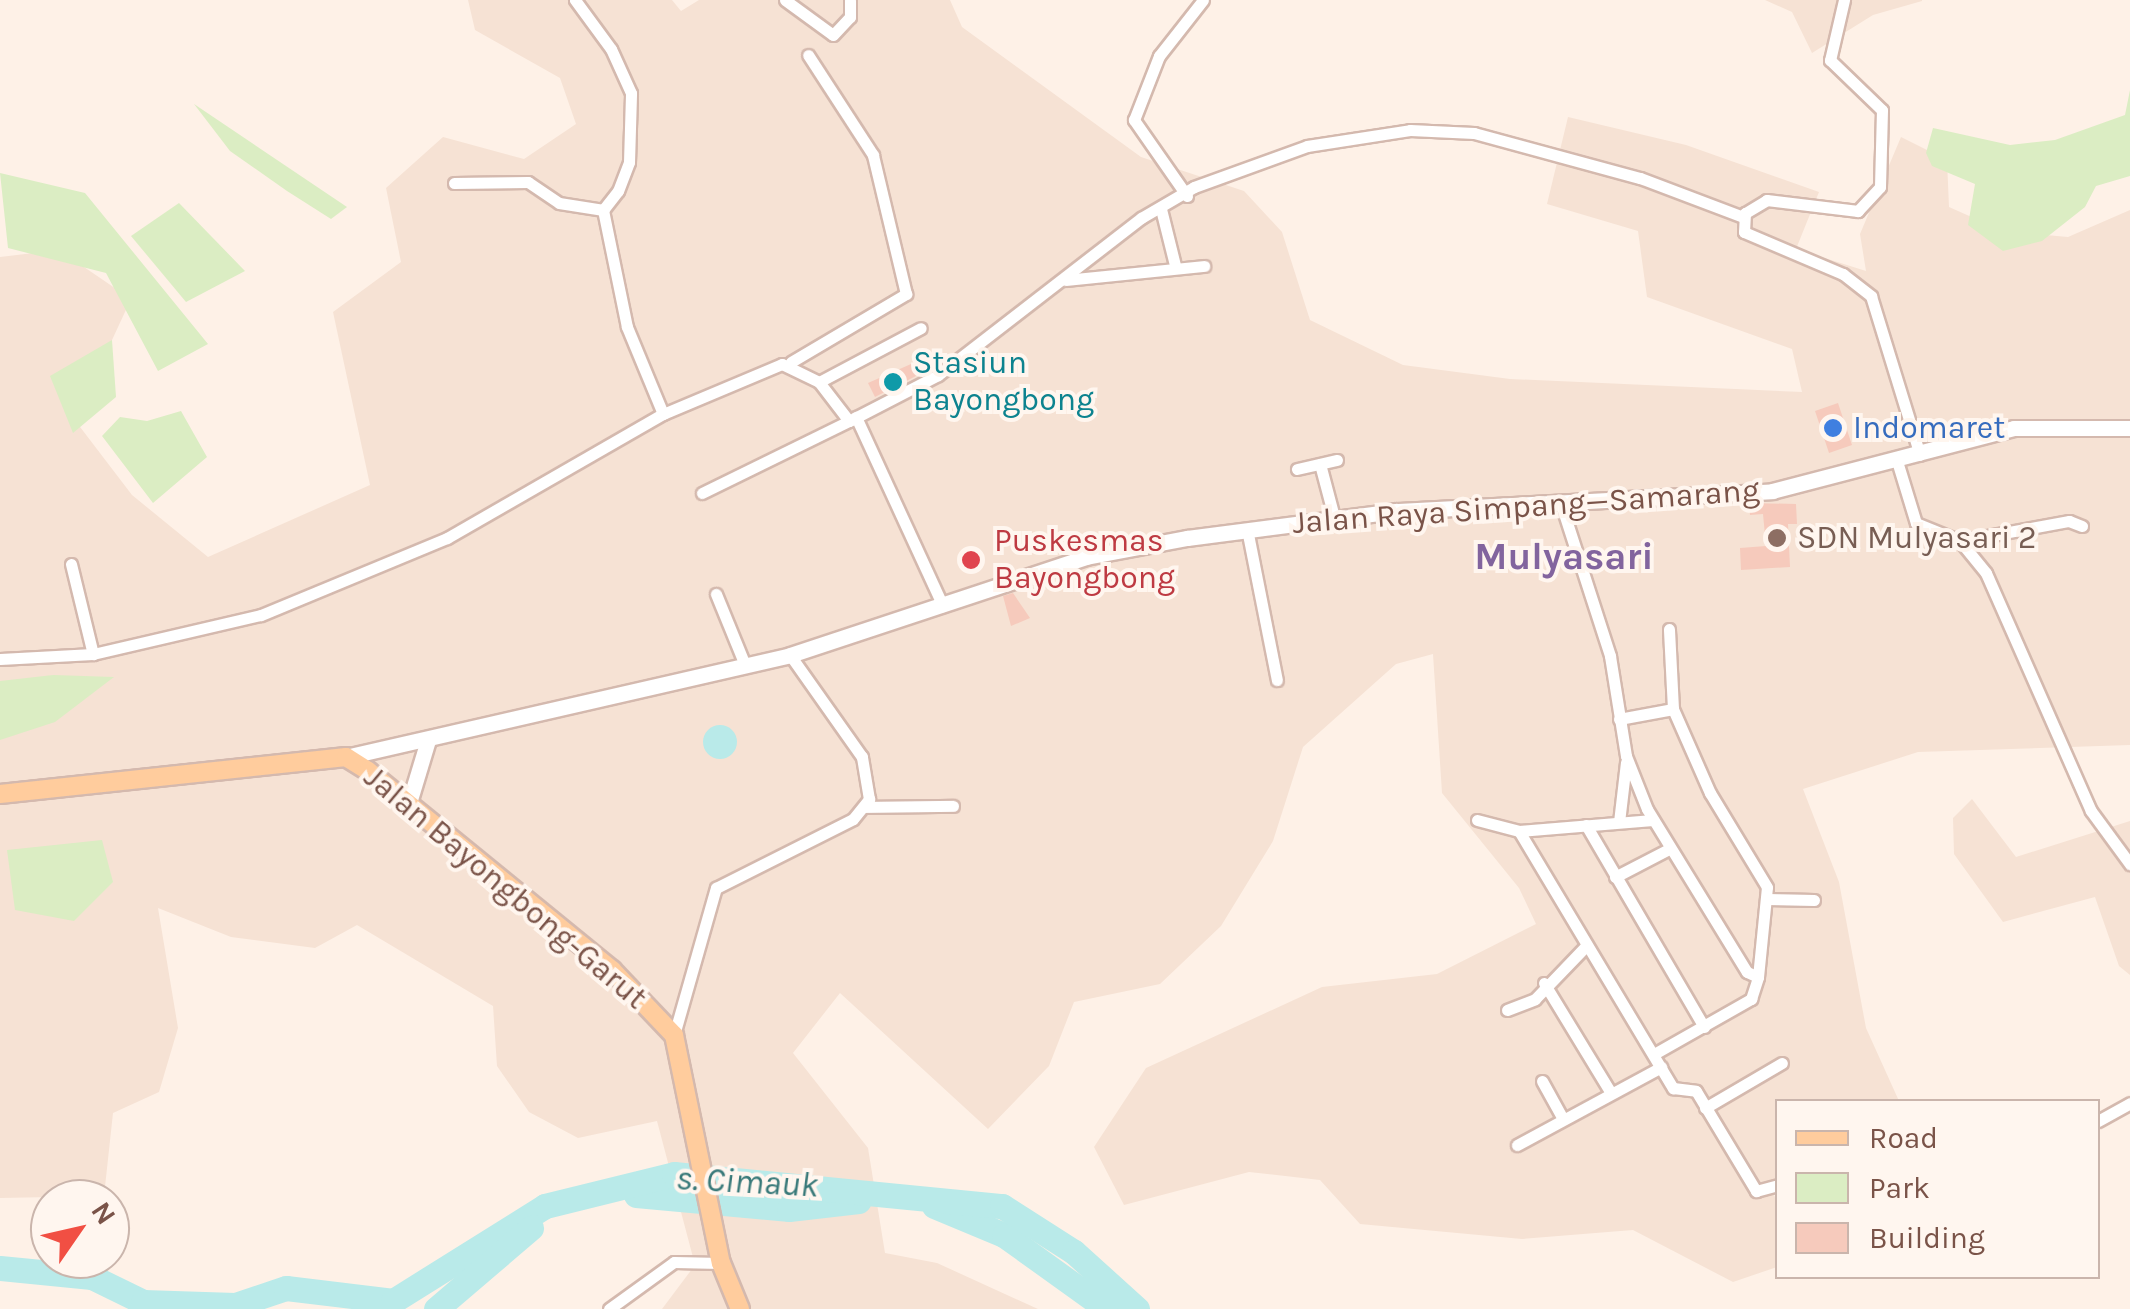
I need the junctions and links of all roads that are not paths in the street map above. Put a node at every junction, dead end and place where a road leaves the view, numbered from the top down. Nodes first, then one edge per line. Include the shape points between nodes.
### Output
1 (575, 0) edge
2 (785, 0) edge
3 (850, 0) edge
4 (1203, 0) edge
5 (1844, 0) edge
6 (808, 54) dead end
7 (454, 183) dead end
8 (1187, 196) junction
9 (1161, 208) junction
10 (603, 210) junction
11 (1743, 217) junction
12 (1174, 266) junction
13 (1204, 266) dead end
14 (1066, 280) junction
15 (922, 328) dead end
16 (791, 362) junction
17 (819, 382) junction
18 (663, 414) junction
19 (853, 419) junction
20 (2130, 428) edge
21 (1920, 455) junction
22 (1337, 460) dead end
23 (1897, 461) junction
24 (1320, 464) junction
25 (1297, 469) dead end
26 (702, 492) dead end
27 (1562, 507) junction
28 (1334, 517) junction
29 (2082, 526) dead end
30 (1247, 529) junction
31 (1960, 541) junction
32 (71, 564) dead end
33 (716, 594) dead end
34 (943, 606) junction
35 (1669, 630) dead end
36 (93, 654) junction
37 (790, 656) junction
38 (0, 659) edge
39 (745, 665) junction
40 (1276, 680) dead end
41 (1674, 710) junction
42 (1619, 720) junction
43 (428, 740) junction
44 (1626, 756) junction
45 (346, 757) junction
46 (0, 794) edge
47 (409, 802) junction
48 (953, 806) dead end
49 (865, 808) junction
50 (1476, 820) dead end
51 (1653, 820) junction
52 (1618, 822) junction
53 (1586, 825) junction
54 (1519, 832) junction
55 (1669, 849) junction
56 (2130, 864) edge
57 (1615, 877) junction
58 (1768, 900) junction
59 (1814, 900) dead end
60 (1586, 946) junction
61 (1758, 978) junction
62 (1544, 983) junction
63 (1507, 1010) dead end
64 (1704, 1026) junction
65 (674, 1036) junction
66 (1654, 1054) junction
67 (1782, 1063) dead end
68 (1661, 1066) junction
69 (1542, 1081) dead end
70 (1611, 1092) junction
71 (2130, 1103) edge
72 (1706, 1108) junction
73 (1564, 1119) junction
74 (2100, 1121) edge
75 (1517, 1145) dead end
76 (1775, 1184) edge
77 (721, 1263) junction
78 (609, 1309) edge
79 (740, 1309) edge

1 - 10 street via 618,59 631,93 628,170
2 - 3 street via 833,35 850,17
4 - 8 street via 1159,56 1134,120
5 - 11 street via 1830,60 1882,110 1880,187 1858,212 1767,200
6 - 16 street via 873,155 906,294 900,304
7 - 10 street via 528,182 559,203
8 - 9 street
8 - 11 street via 1307,146 1461,131 1640,178
9 - 12 street
9 - 14 street
10 - 18 street via 627,327
11 - 21 street via 1750,240 1843,274 1871,296
12 - 13 street
12 - 14 street
14 - 19 street via 938,376
15 - 17 street
16 - 17 street
16 - 18 street
17 - 19 street
18 - 36 street via 447,538 234,622
19 - 26 street
19 - 34 street
20 - 21 main road, Jalan Raya Simpang—Samarang via 2028,426
21 - 23 main road, Jalan Raya Simpang—Samarang
22 - 24 street
23 - 27 main road, Jalan Raya Simpang—Samarang via 1772,491
23 - 31 street via 1916,522
24 - 25 street
24 - 28 street
27 - 28 main road, Jalan Raya Simpang—Samarang
27 - 42 street via 1610,656
28 - 30 main road, Jalan Raya Simpang—Samarang
29 - 31 street via 2069,522
30 - 34 main road, Jalan Raya Simpang—Samarang via 1086,557
30 - 40 street
31 - 56 street via 1986,574 2091,812
32 - 36 street
33 - 39 street
34 - 37 main road, Jalan Raya Simpang—Samarang
35 - 41 street
36 - 38 street
37 - 39 main road, Jalan Raya Simpang—Samarang
37 - 49 street via 871,774
39 - 43 main road, Jalan Raya Simpang—Samarang
41 - 42 street
41 - 58 street
42 - 44 street
43 - 45 main road, Jalan Raya Simpang—Samarang
43 - 47 main road
44 - 51 street
44 - 52 street
45 - 46 main road
45 - 47 main road, Jalan Bayongbong-Garut
47 - 65 main road, Jalan Bayongbong-Garut via 612,970
48 - 49 street
49 - 65 street via 724,880 707,905
50 - 54 street
51 - 52 street
51 - 55 street
52 - 53 street
53 - 54 street
53 - 57 street
54 - 60 street
55 - 57 street
55 - 61 street
57 - 64 street
58 - 59 street
58 - 61 street
60 - 62 street
60 - 66 street
61 - 64 street via 1751,1000
62 - 63 street via 1535,999
62 - 70 street
64 - 66 street
65 - 77 main road, Jalan Bayongbong-Garut
66 - 68 street
67 - 72 street
68 - 70 street
68 - 72 street via 1673,1088 1691,1088
69 - 73 street
70 - 73 street
71 - 74 street
72 - 76 street via 1753,1188
73 - 75 street
77 - 78 street via 674,1262
77 - 79 main road, Jalan Bayongbong-Garut

